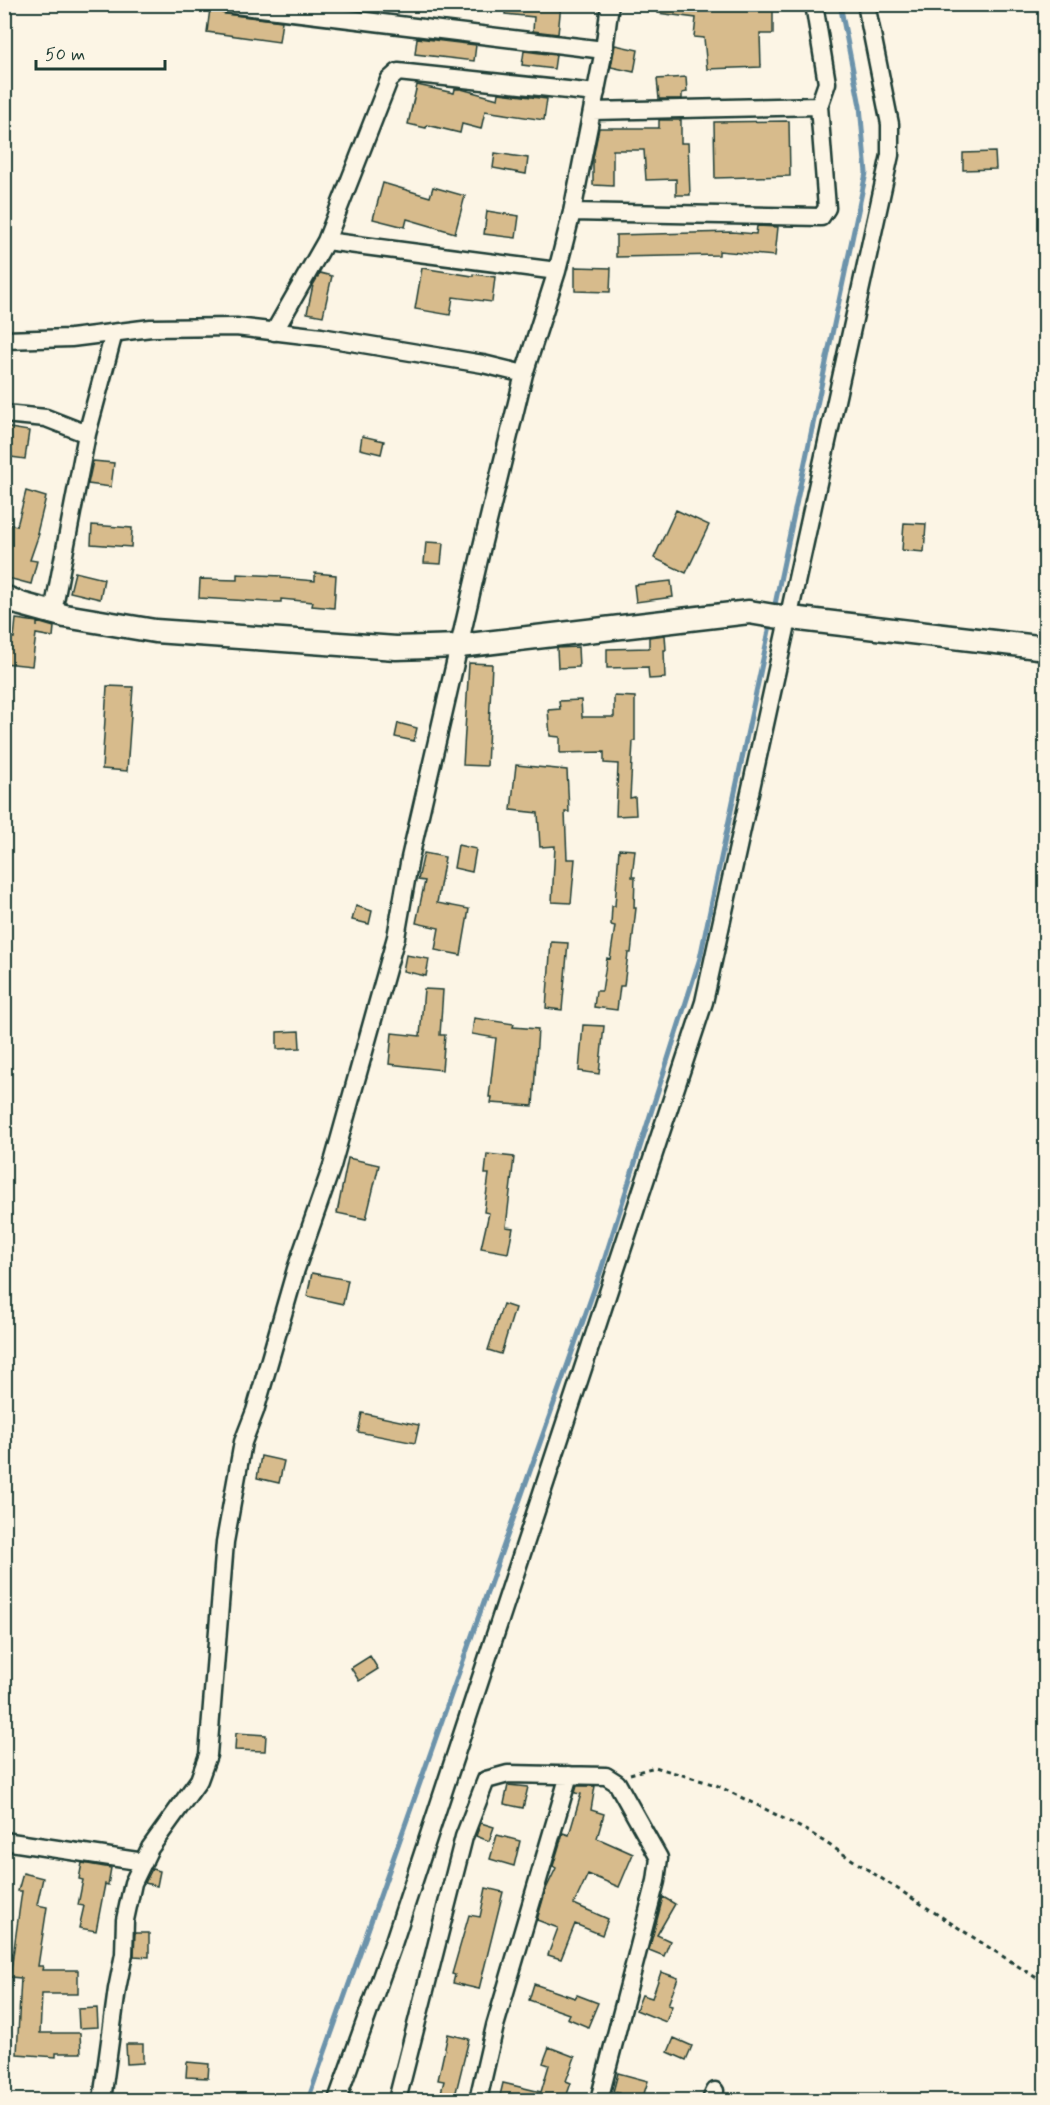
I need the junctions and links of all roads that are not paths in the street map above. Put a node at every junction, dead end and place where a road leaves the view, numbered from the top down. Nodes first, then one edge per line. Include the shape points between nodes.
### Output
1 (226, 4) edge
2 (610, 4) edge
3 (814, 4) edge
4 (866, 4) edge
5 (604, 50) junction
6 (596, 93) junction
7 (819, 106) junction
8 (592, 111) junction
9 (572, 212) junction
10 (326, 241) junction
11 (557, 272) junction
12 (274, 332) junction
13 (114, 333) junction
14 (4, 340) edge
15 (524, 374) junction
16 (4, 414) edge
17 (87, 434) junction
18 (4, 597) edge
19 (52, 612) junction
20 (781, 617) junction
21 (460, 646) junction
22 (1046, 648) edge
23 (569, 1775) junction
24 (4, 1840) edge
25 (144, 1862) junction
26 (102, 2100) edge
27 (337, 2100) edge
28 (397, 2100) edge
29 (478, 2100) edge
30 (599, 2100) edge

1 - 5 street
2 - 5 street
3 - 7 street via 827,83
4 - 20 street via 890,124 890,154
5 - 6 street
6 - 8 street
6 - 10 street via 398,72 388,80
7 - 8 street
7 - 9 street via 827,208 821,217
8 - 9 street
9 - 11 street
10 - 11 street
10 - 12 street
11 - 15 street
12 - 13 street via 183,327
12 - 15 street via 431,355
13 - 14 street
13 - 17 street
15 - 21 street
16 - 17 street via 46,418
17 - 19 street
18 - 19 street
19 - 21 street via 155,631 396,648
20 - 21 street via 749,612
20 - 22 street
20 - 27 street via 704,1002 393,1944
21 - 25 street via 410,858 396,937 332,1166 243,1442 225,1542 208,1755 199,1780
23 - 28 street via 508,1774 486,1780 464,1838
23 - 29 street via 495,2026
23 - 30 street via 606,1776 617,1783 659,1858
24 - 25 street
25 - 26 street via 133,1883 125,1920 124,1954

